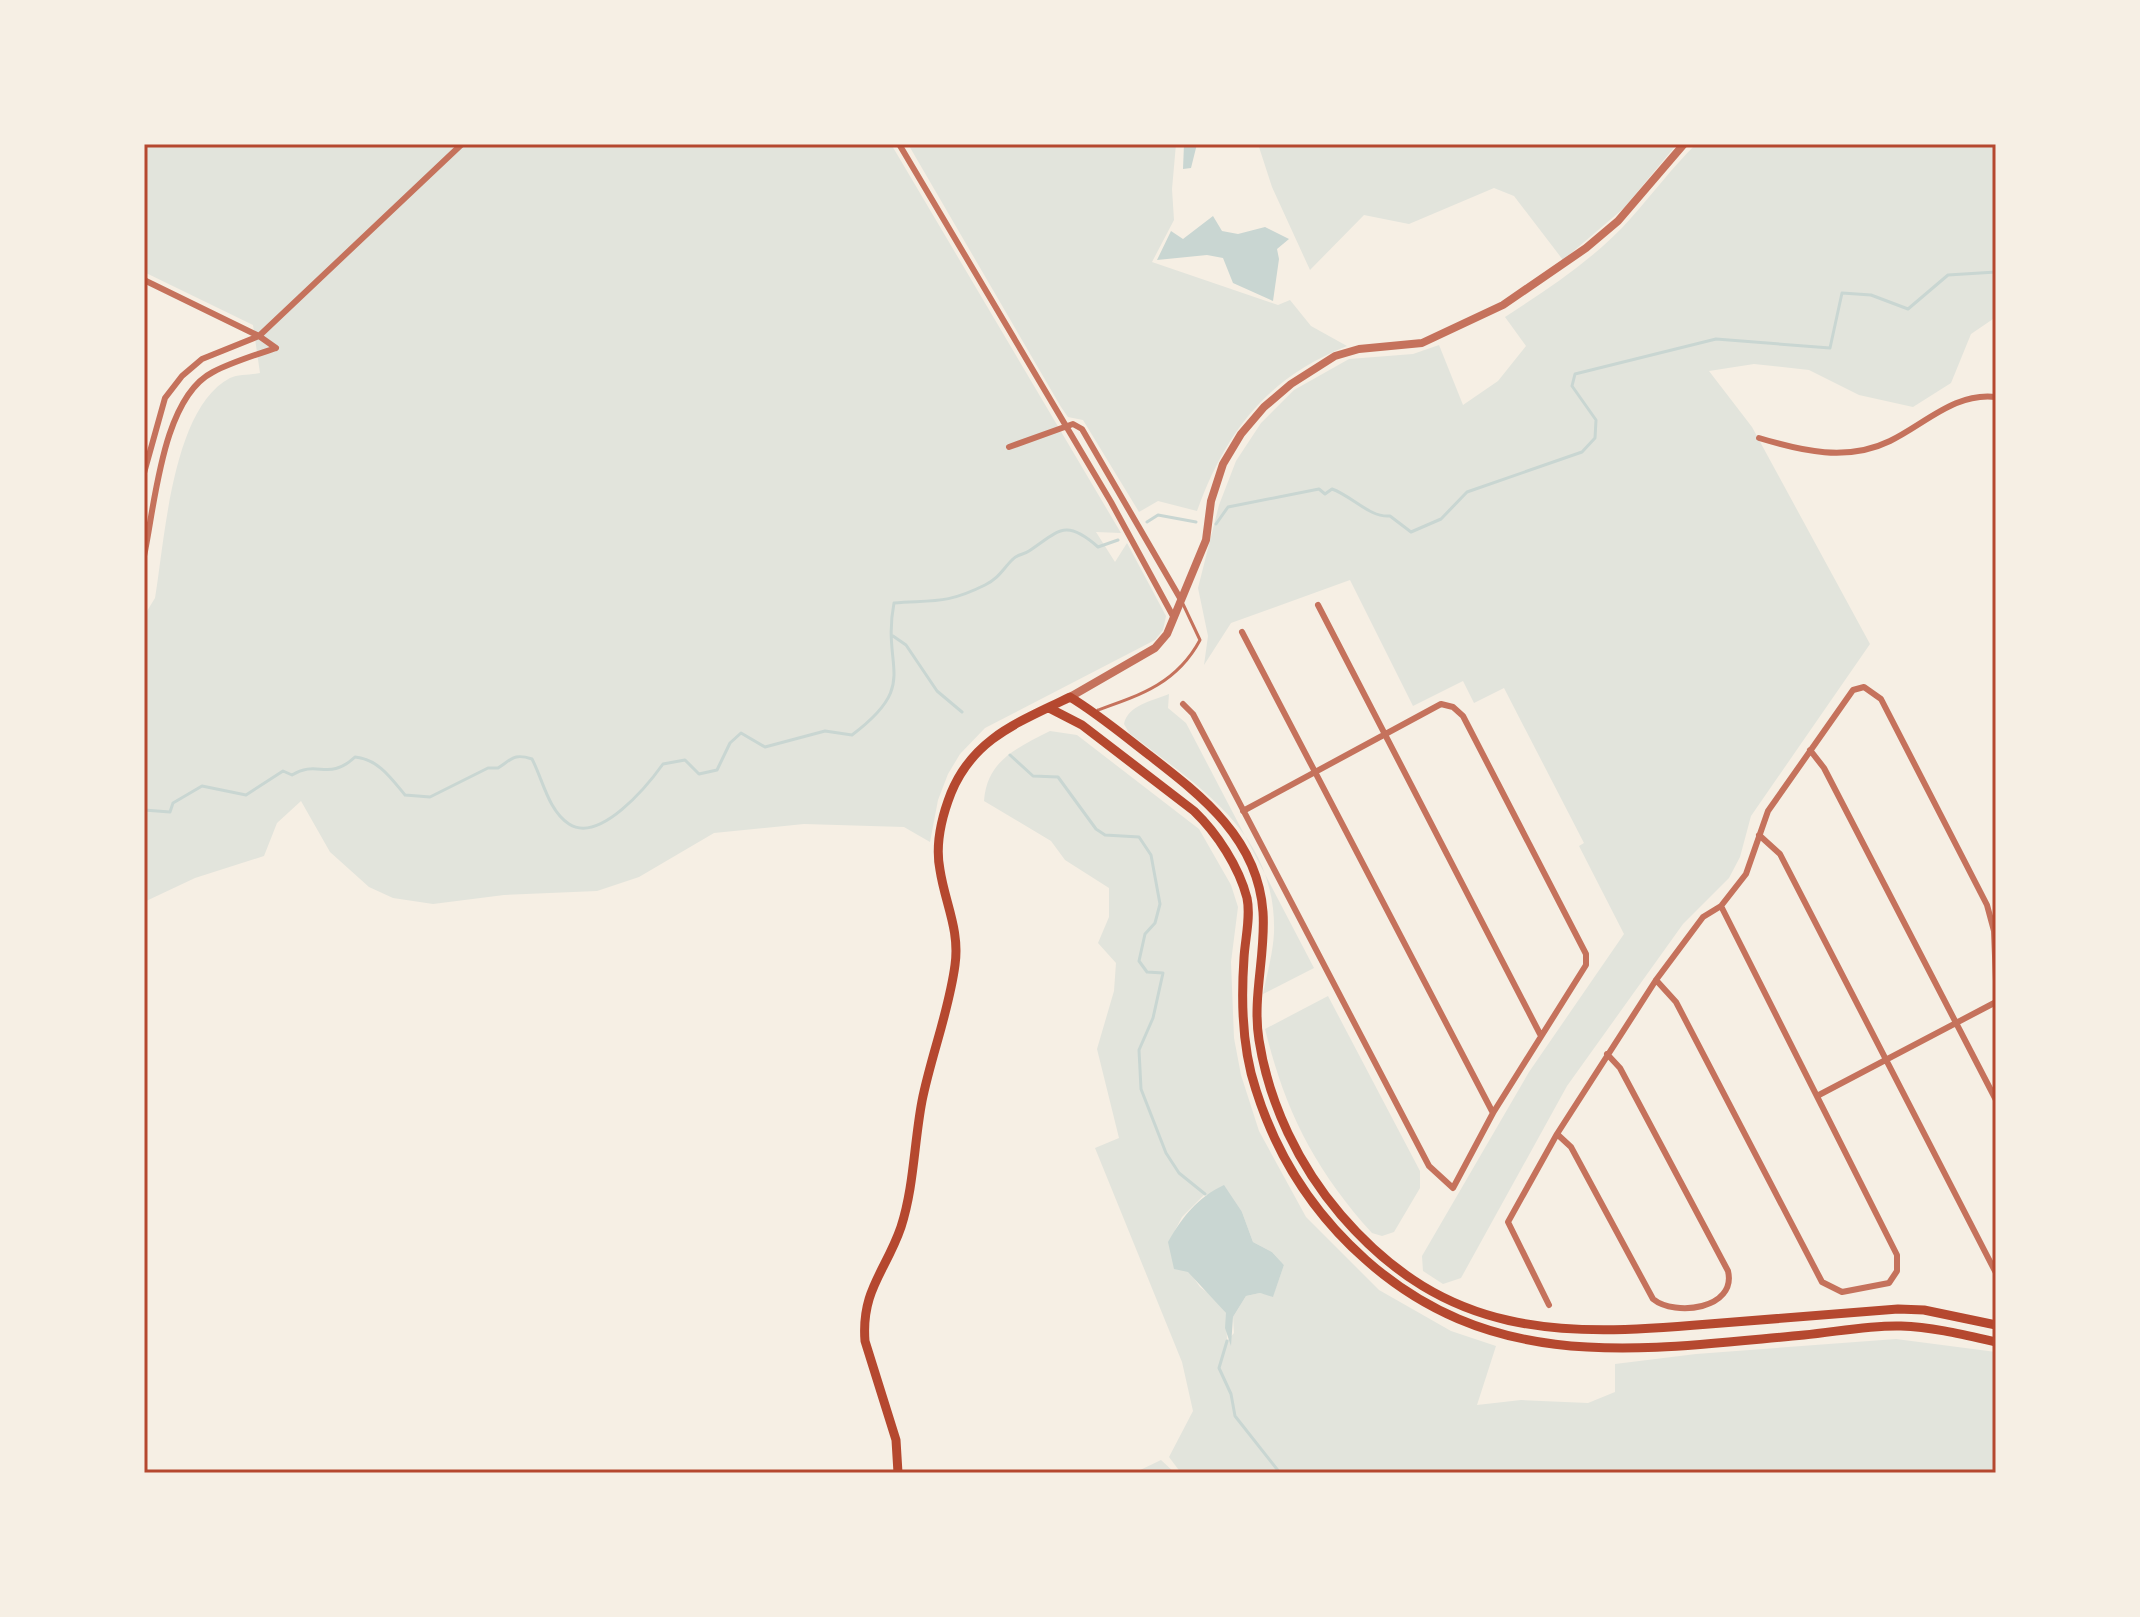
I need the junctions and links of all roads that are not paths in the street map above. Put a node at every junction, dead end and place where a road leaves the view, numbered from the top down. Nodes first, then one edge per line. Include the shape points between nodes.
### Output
1 (462, 144) edge
2 (899, 144) edge
3 (1684, 144) edge
4 (144, 280) edge
5 (259, 336) junction
6 (1996, 397) edge
7 (1065, 427) junction
8 (1759, 438) dead end
9 (1009, 447) dead end
10 (144, 473) edge
11 (144, 556) edge
12 (1180, 598) junction
13 (1318, 605) dead end
14 (1174, 618) junction
15 (1242, 632) dead end
16 (1070, 697) junction
17 (1183, 704) dead end
18 (1049, 708) junction
19 (1094, 712) junction
20 (1082, 725) junction
21 (1384, 735) junction
22 (1810, 750) junction
23 (1314, 772) junction
24 (1243, 811) junction
25 (1759, 835) junction
26 (1721, 906) junction
27 (1656, 980) junction
28 (1996, 981) edge
29 (1996, 1002) edge
30 (1957, 1024) junction
31 (1540, 1034) junction
32 (1607, 1054) junction
33 (1887, 1061) junction
34 (1817, 1096) junction
35 (1996, 1100) edge
36 (1493, 1113) junction
37 (1557, 1134) junction
38 (1391, 1264) junction
39 (1403, 1273) junction
40 (1996, 1273) edge
41 (1383, 1275) junction
42 (1395, 1284) junction
43 (1462, 1304) junction
44 (1549, 1305) dead end
45 (1475, 1311) junction
46 (1455, 1317) junction
47 (1469, 1323) junction
48 (1996, 1325) edge
49 (1996, 1342) edge
50 (898, 1473) edge

1 - 5 street
2 - 7 street
3 - 12 street via 1618,221 1503,305 1422,343 1335,356 1264,407 1223,464 1206,540
4 - 5 street
5 - 10 street via 202,359 182,376 165,398
5 - 11 street via 276,348 211,373 176,412
6 - 8 street via 1966,399 1888,442 1858,452 1808,453
7 - 9 street
7 - 12 street via 1082,429
7 - 14 street
12 - 14 street
12 - 19 lane via 1200,640 1190,659 1160,686
13 - 21 street
14 - 16 street via 1155,648
15 - 23 street
16 - 18 main road
16 - 19 main road
17 - 24 street
18 - 20 main road
18 - 50 main road via 972,754 950,795 942,827 938,853 958,942 955,968 925,1090 900,1228 873,1281 864,1325 896,1440
19 - 20 street
19 - 38 main road via 1200,794 1245,852 1260,887 1263,913 1256,996 1269,1085 1303,1162 1327,1198
20 - 41 main road via 1194,811 1229,858 1248,909 1246,1046 1271,1134 1313,1206
21 - 23 street
21 - 31 street
21 - 31 street via 1441,704 1463,716 1586,954 1583,972
22 - 25 street via 1768,811
22 - 28 street via 1853,690 1864,687 1881,699 1987,905
22 - 30 street
23 - 24 street
23 - 36 street
24 - 36 street via 1429,1166 1453,1188
25 - 26 street via 1746,874
25 - 33 street via 1780,854
26 - 27 street via 1703,917
26 - 34 street
27 - 32 street
27 - 34 street via 1676,1002 1822,1282 1842,1292 1886,1286 1896,1275 1897,1255
29 - 30 street
30 - 33 street
30 - 35 street
31 - 36 street
32 - 37 street
32 - 37 street via 1620,1068 1728,1271 1728,1291 1712,1303 1659,1304 1571,1147
33 - 34 street
33 - 40 street
37 - 44 street via 1508,1222
38 - 39 main road
38 - 41 main road
39 - 42 main road
39 - 43 main road
41 - 42 main road
42 - 46 main road
43 - 45 main road
43 - 46 main road
45 - 47 main road
45 - 48 main road via 1573,1332 1898,1309
46 - 47 main road
47 - 49 main road via 1574,1349 1637,1350 1899,1326

